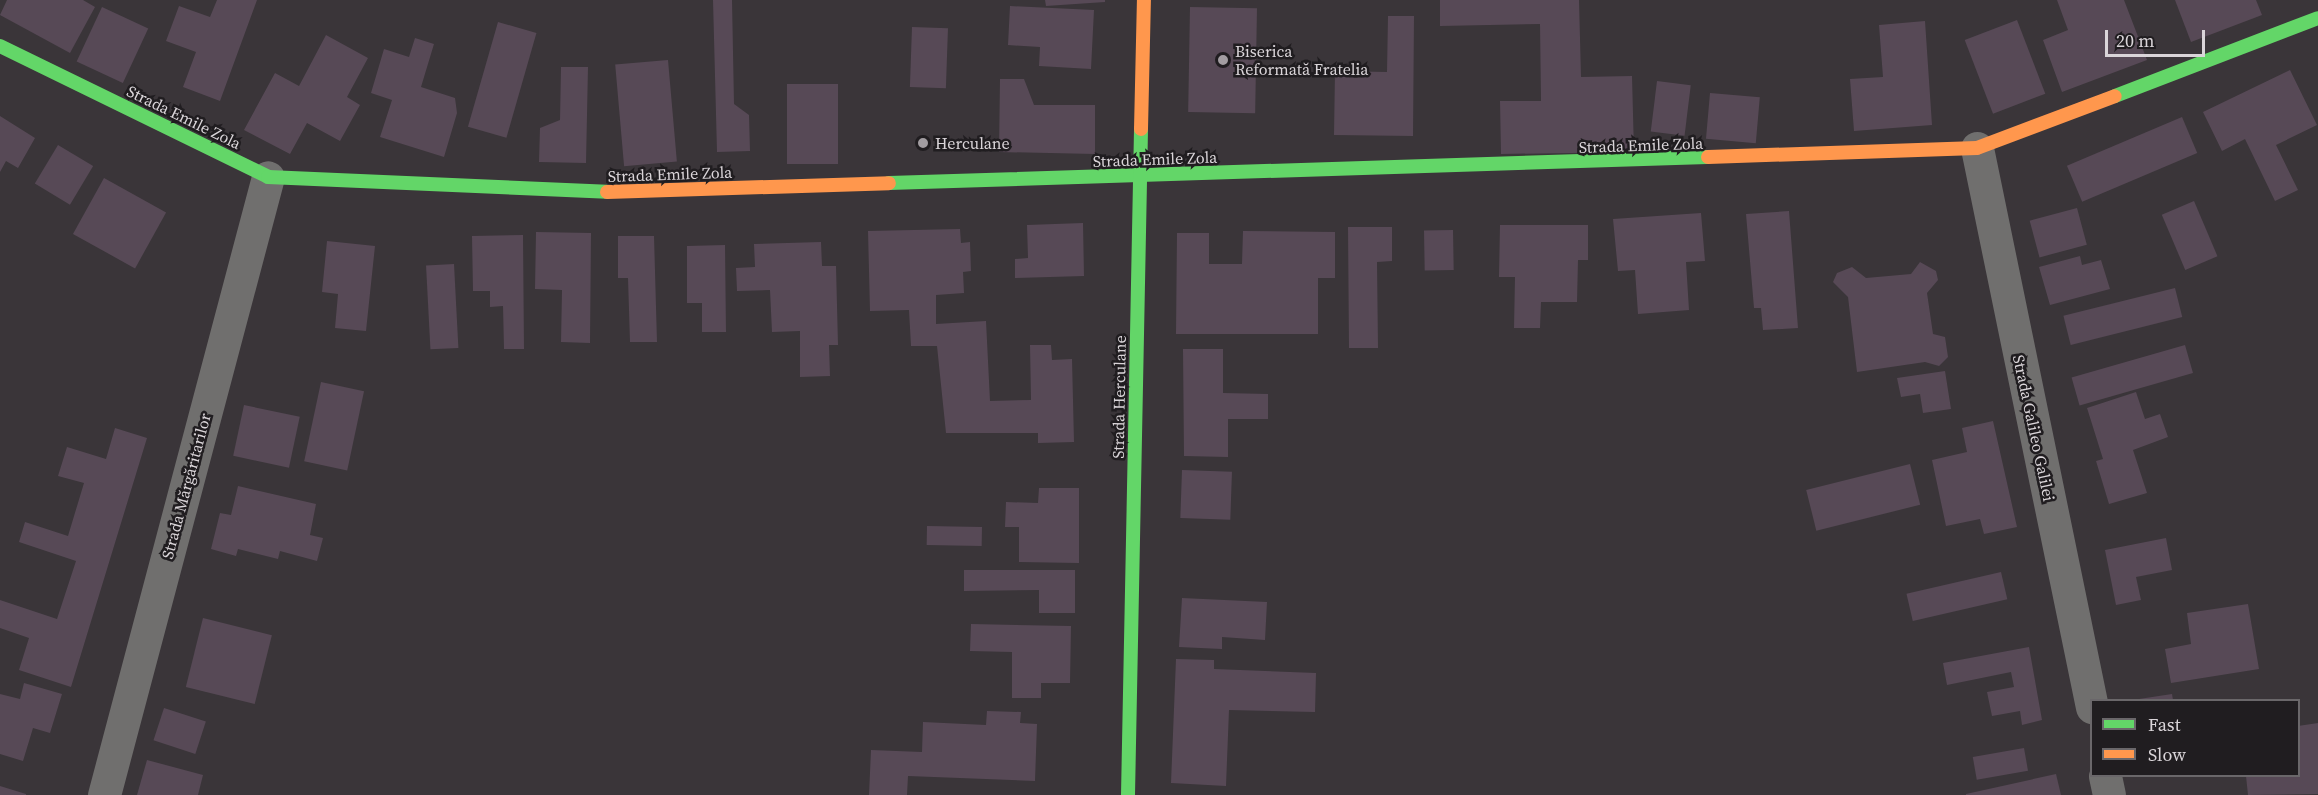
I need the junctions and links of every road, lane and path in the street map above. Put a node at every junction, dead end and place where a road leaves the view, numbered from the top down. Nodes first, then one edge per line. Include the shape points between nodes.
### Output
1 (1144, 0) edge
2 (2318, 18) edge
3 (0, 46) edge
4 (1977, 148) junction
5 (1140, 176) junction
6 (268, 177) junction
7 (2090, 702) edge
8 (2105, 777) edge
9 (104, 795) edge
10 (1128, 795) edge
11 (2109, 795) edge

1 - 5 main road, Strada Herculane
2 - 4 main road, Strada Emile Zola
3 - 6 main road, Strada Emile Zola
4 - 5 main road, Strada Emile Zola
4 - 7 street, Strada Galileo Galilei
5 - 6 main road, Strada Emile Zola via 590,193
5 - 10 main road, Strada Herculane
6 - 9 street, Strada Mărgăritarilor
8 - 11 street

